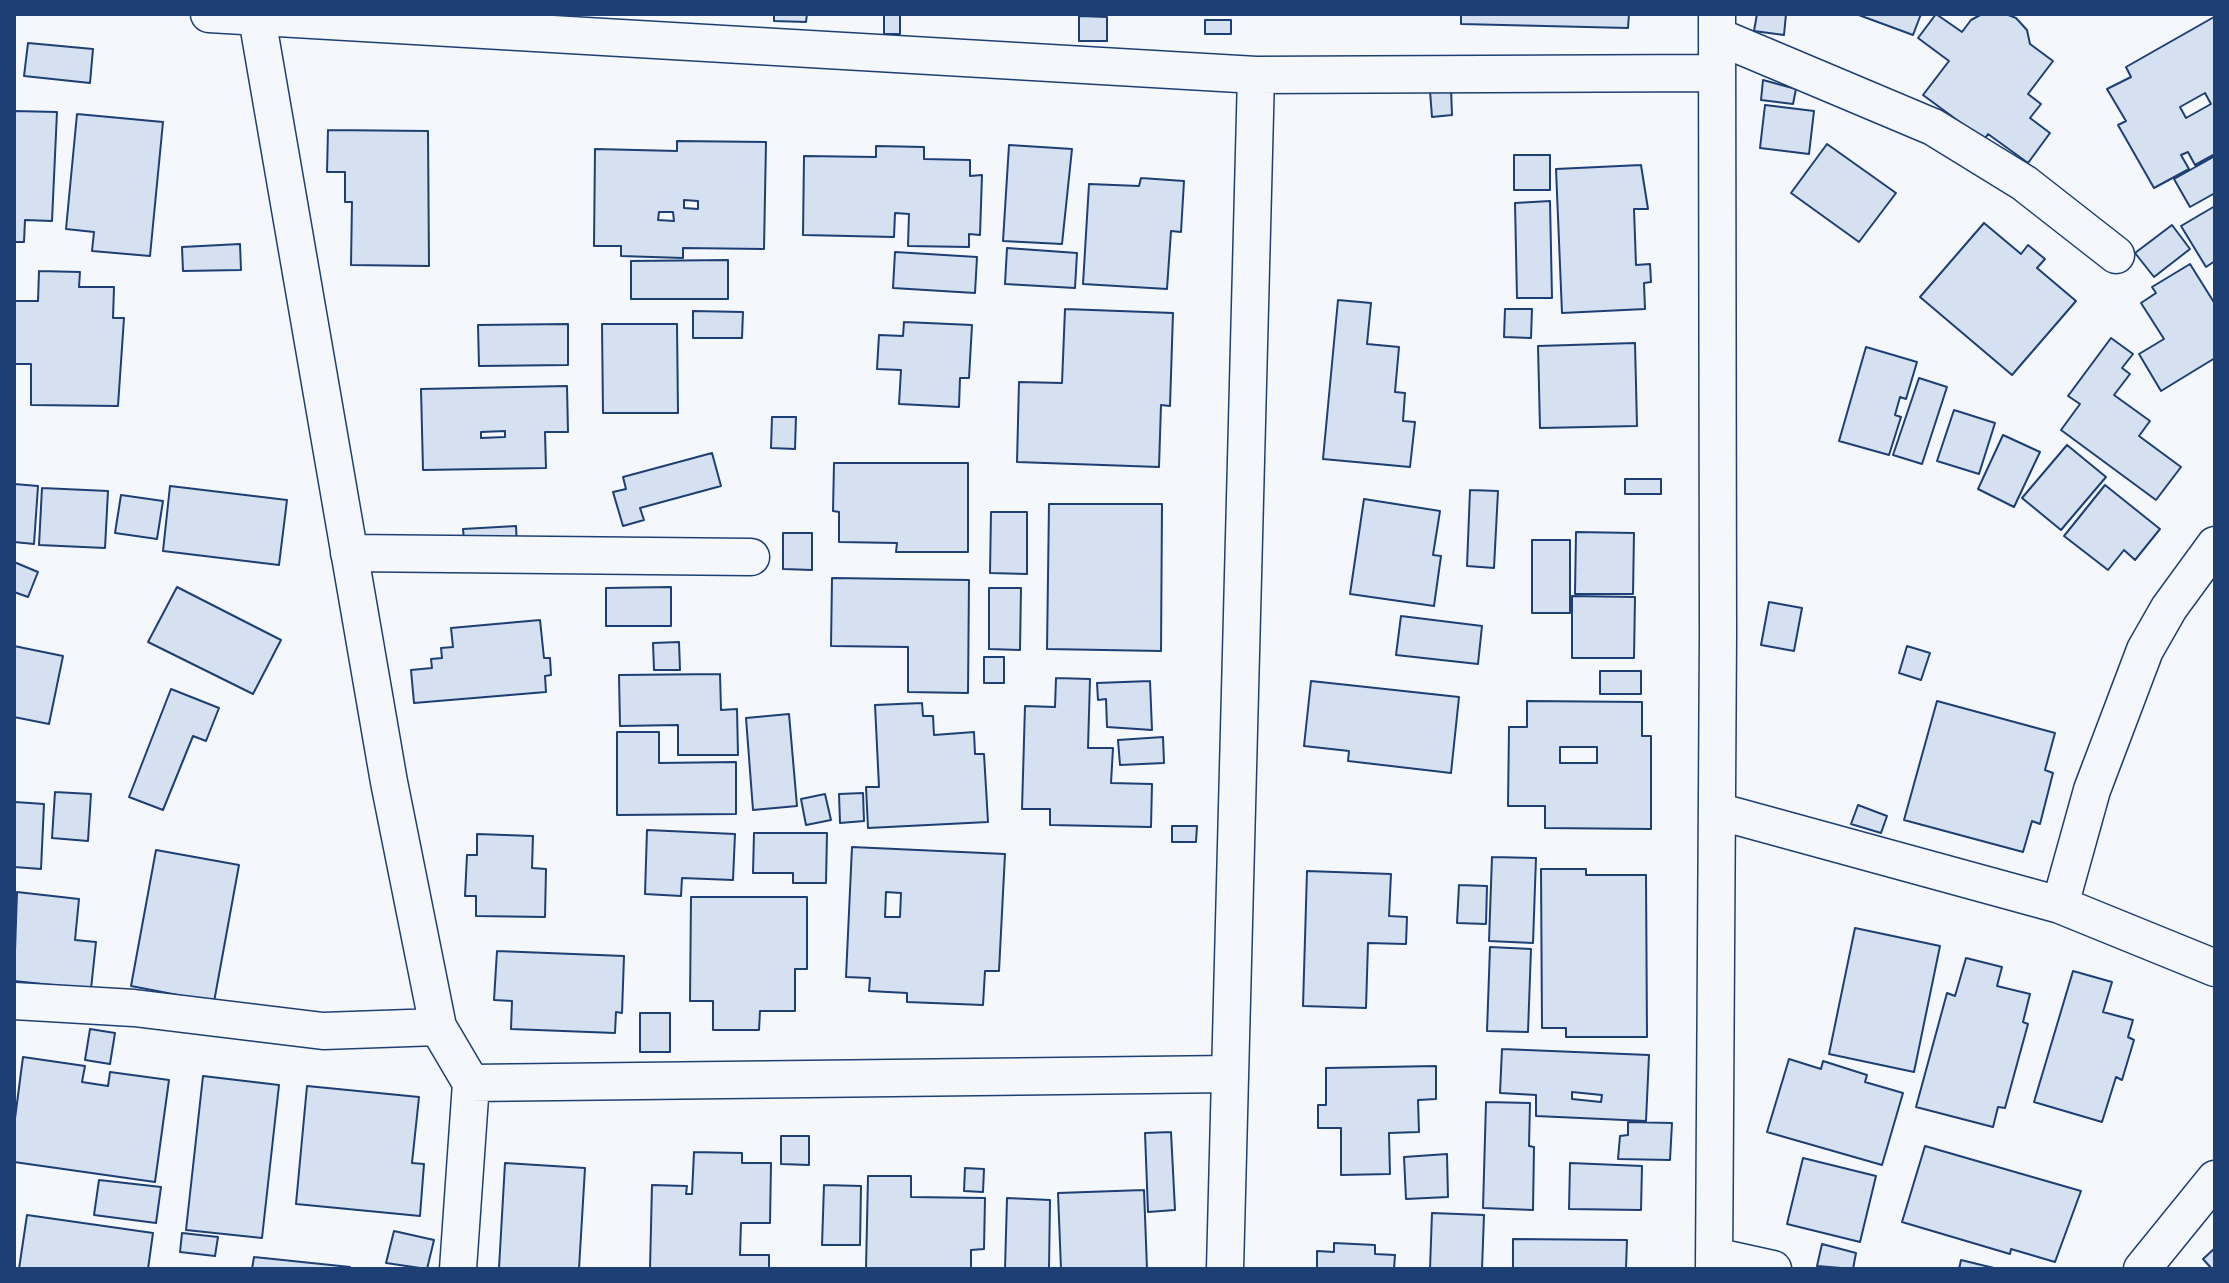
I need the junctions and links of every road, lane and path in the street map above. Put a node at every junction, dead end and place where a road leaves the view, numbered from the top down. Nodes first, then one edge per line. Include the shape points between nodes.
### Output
1 (209, 14) edge
2 (257, 18) junction
3 (1717, 25) edge
4 (1715, 73) junction
5 (1256, 75) junction
6 (2116, 255) dead end
7 (2215, 545) edge
8 (349, 553) junction
9 (751, 557) dead end
10 (1717, 811) junction
11 (2060, 905) junction
12 (2215, 968) edge
13 (14, 1001) edge
14 (438, 1027) junction
15 (1230, 1074) junction
16 (471, 1083) junction
17 (2215, 1179) edge
18 (1714, 1263) edge
19 (458, 1269) edge
20 (1225, 1269) edge
21 (1773, 1269) edge
22 (2142, 1269) edge

1 - 2 street
2 - 5 street
2 - 8 street
3 - 4 street
3 - 6 street via 1933,127 2024,183
4 - 5 street
4 - 10 street
5 - 15 street
7 - 11 street via 2145,650 2092,790
8 - 9 street
8 - 14 street
10 - 11 street
10 - 18 street
11 - 12 street
13 - 14 street via 134,1008 323,1031
14 - 16 street
15 - 16 street
15 - 20 street
16 - 19 street
17 - 22 street
18 - 21 street

